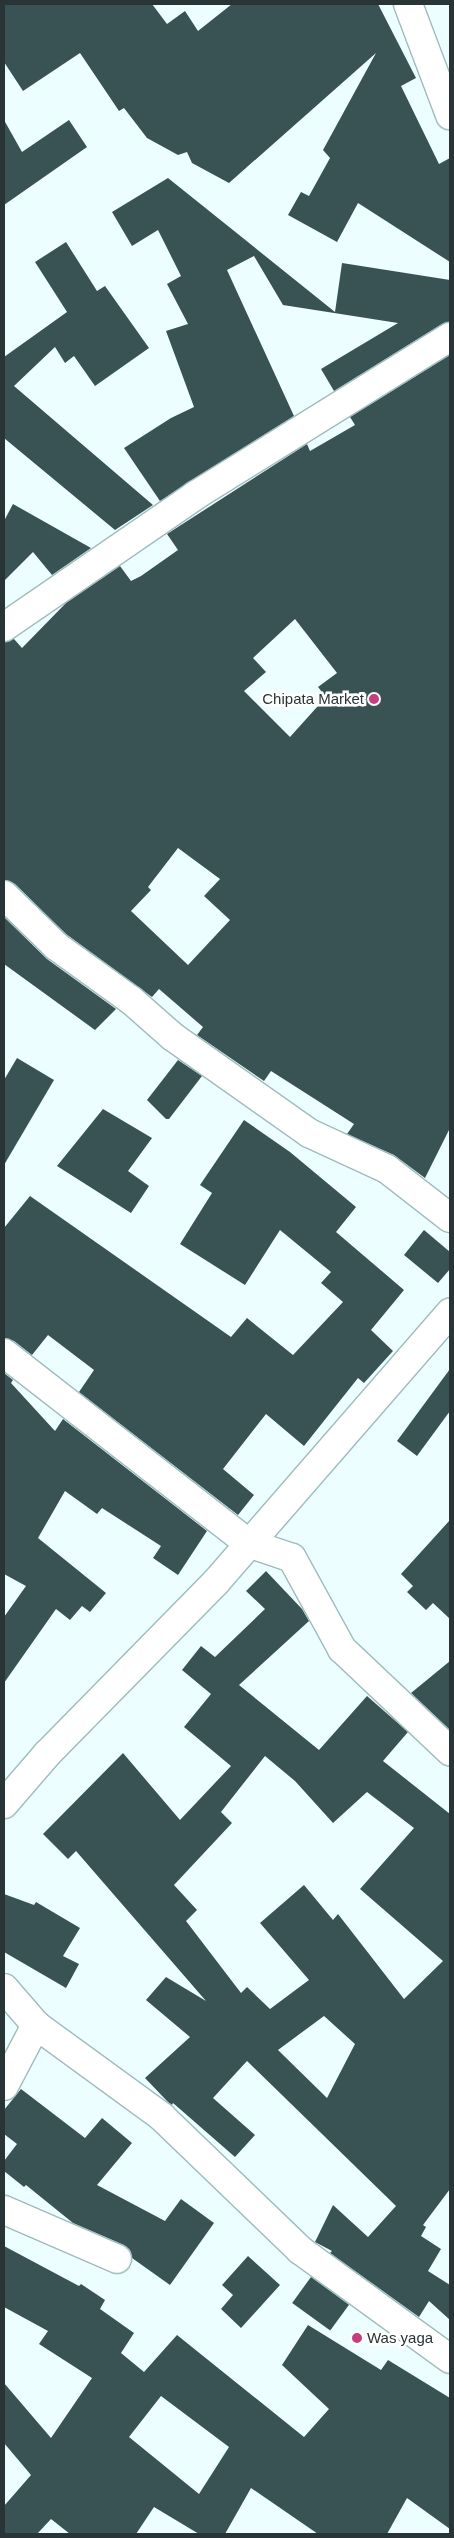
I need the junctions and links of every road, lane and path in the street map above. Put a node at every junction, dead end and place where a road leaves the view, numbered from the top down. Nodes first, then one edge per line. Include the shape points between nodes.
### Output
1 (408, 4) edge
2 (450, 115) edge
3 (450, 337) edge
4 (4, 627) edge
5 (4, 895) edge
6 (450, 1218) edge
7 (450, 1313) edge
8 (4, 1352) edge
9 (248, 1543) junction
10 (450, 1751) edge
11 (4, 1804) edge
12 (4, 1988) edge
13 (36, 2026) junction
14 (4, 2086) edge
15 (4, 2210) edge
16 (117, 2259) dead end
17 (450, 2360) edge

1 - 2 street
3 - 4 street via 196,496
5 - 6 street via 56,946 131,1000 173,1037 308,1133 388,1169
7 - 9 street
8 - 9 street
9 - 10 street via 292,1558 342,1649
9 - 11 street via 216,1582 47,1754
12 - 13 street
13 - 14 street
13 - 17 street via 162,2117 300,2250
15 - 16 street

